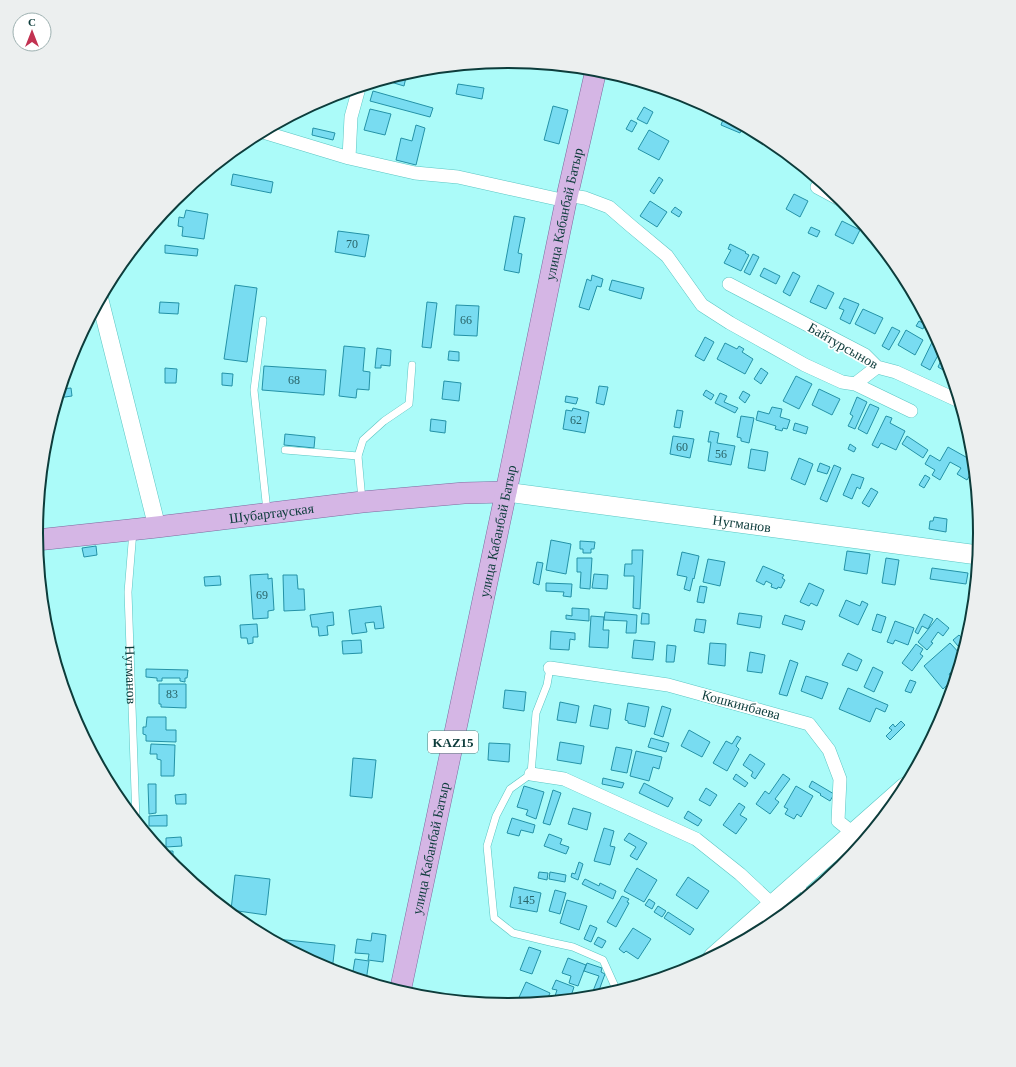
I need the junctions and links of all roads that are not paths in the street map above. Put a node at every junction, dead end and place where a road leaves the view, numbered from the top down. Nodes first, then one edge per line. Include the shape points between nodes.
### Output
1 (595, 76) edge
2 (357, 94) edge
3 (271, 134) edge
4 (349, 158) junction
5 (566, 198) junction
6 (730, 284) dead end
7 (102, 307) edge
8 (263, 320) dead end
9 (412, 365) dead end
10 (876, 367) junction
11 (855, 384) junction
12 (952, 398) edge
13 (911, 411) dead end
14 (285, 450) dead end
15 (358, 456) junction
16 (506, 492) junction
17 (362, 502) junction
18 (268, 514) junction
19 (158, 527) junction
20 (133, 529) junction
21 (43, 539) edge
22 (972, 554) edge
23 (550, 668) joint
24 (531, 774) junction
25 (887, 803) edge
26 (136, 812) edge
27 (853, 833) junction
28 (803, 888) edge
29 (772, 904) junction
30 (730, 942) edge
31 (401, 986) edge
32 (615, 986) edge

1 - 5 main road, улица Кабанбай Батыр
2 - 4 street via 351,117
3 - 4 street
4 - 5 street via 415,173 458,178
5 - 11 street via 586,198 609,207 667,256 702,305 805,365 842,382
5 - 16 main road, улица Кабанбай Батыр
6 - 10 street, Байтурсынов via 865,355
7 - 19 street
8 - 18 lane via 254,390
9 - 15 lane via 409,404 384,421 363,440
10 - 11 street
10 - 12 street, Байтурсынов via 896,372
11 - 13 street
14 - 15 lane
15 - 17 lane
16 - 17 main road, Шубартауская
16 - 22 main road, Нугманов
16 - 31 main road, улица Кабанбай Батыр / KAZ15
17 - 18 main road, Шубартауская
18 - 19 main road, Шубартауская
19 - 20 main road, Шубартауская
20 - 21 main road, Шубартауская
20 - 26 lane, Нугманов via 128,592
23 - 24 lane via 547,685 536,713
23 - 27 street, Кошкинбаева via 668,686 809,724 829,750 840,779 838,821
24 - 29 street via 564,779 696,839
24 - 32 lane via 510,789 496,816 487,846 494,918 514,933 573,947 603,960
25 - 27 main road
27 - 28 main road
28 - 29 main road
29 - 30 main road

